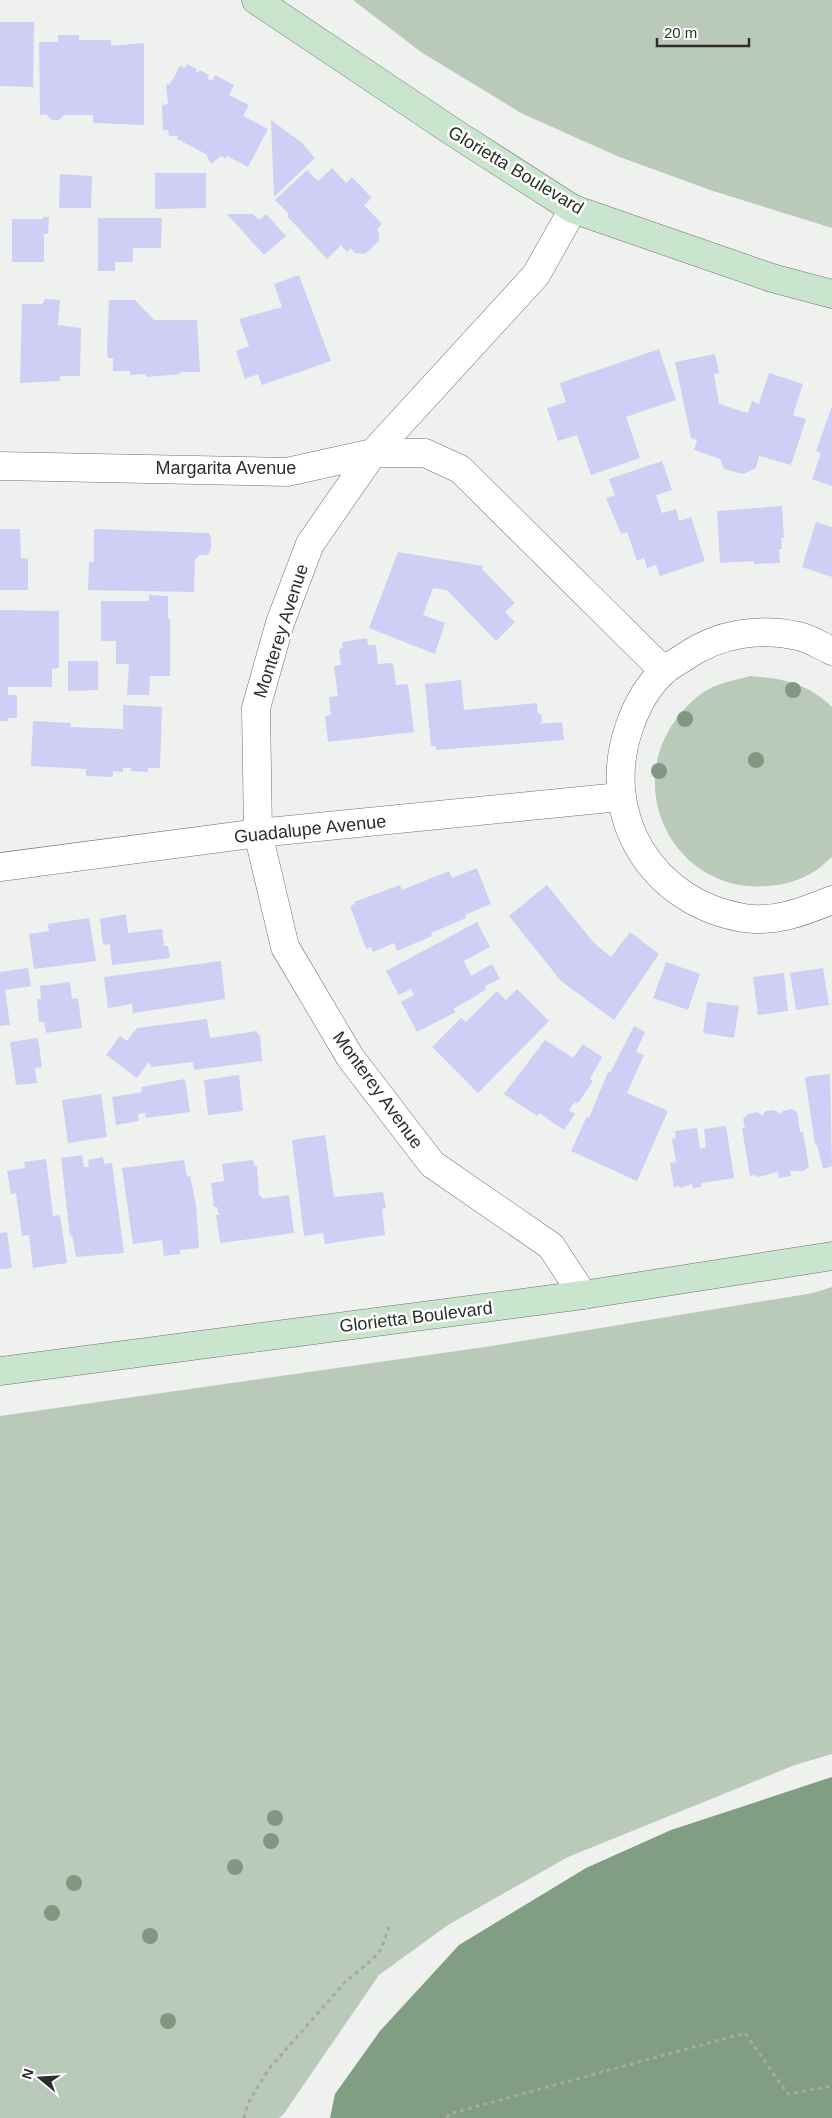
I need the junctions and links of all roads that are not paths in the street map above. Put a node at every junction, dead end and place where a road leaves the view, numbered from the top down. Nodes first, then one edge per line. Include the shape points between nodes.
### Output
1 (256, 0) edge
2 (573, 209) junction
3 (832, 294) edge
4 (373, 453) junction
5 (0, 466) edge
6 (832, 651) edge
7 (664, 671) junction
8 (620, 797) junction
9 (258, 833) junction
10 (0, 867) edge
11 (832, 900) edge
12 (832, 1256) edge
13 (583, 1295) junction
14 (0, 1371) edge

1 - 2 street, Glorietta Boulevard
2 - 3 street, Glorietta Boulevard via 772,278
2 - 4 street, Monterey Avenue via 536,275
4 - 5 street, Margarita Avenue via 287,472
4 - 7 street, Margarita Avenue via 425,453 460,469
4 - 9 street, Monterey Avenue via 310,544 280,623 256,708
6 - 7 street via 798,636 750,632 704,644
7 - 8 street via 636,707 621,751
8 - 9 street, Guadalupe Avenue
8 - 11 street via 634,842 662,879 700,906 746,918 792,916
9 - 10 street, Guadalupe Avenue
9 - 13 street, Monterey Avenue via 285,947 350,1057 432,1164 551,1246
12 - 13 street, Glorietta Boulevard
13 - 14 street, Glorietta Boulevard

